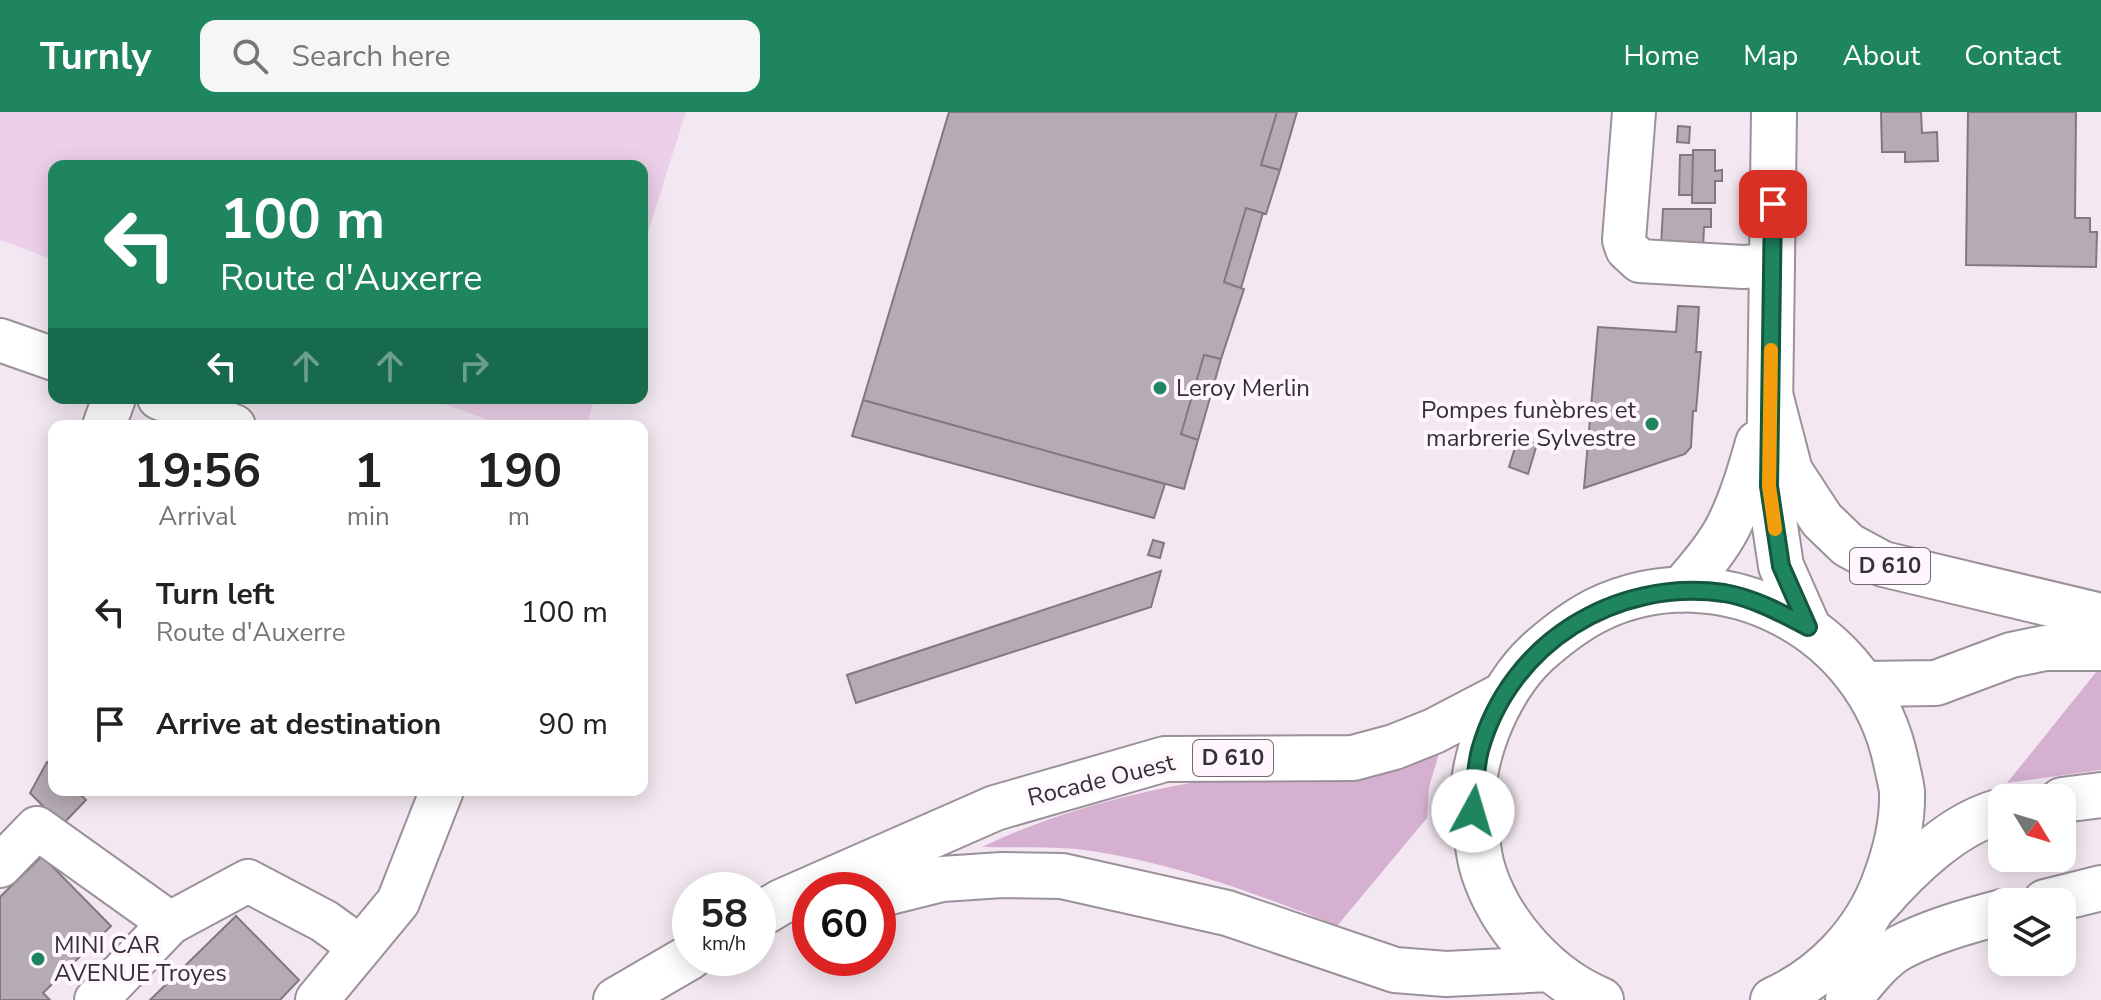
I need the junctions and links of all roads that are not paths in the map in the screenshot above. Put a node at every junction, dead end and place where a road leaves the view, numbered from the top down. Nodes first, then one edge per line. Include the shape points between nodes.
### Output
1 (1634, 112) edge
2 (1774, 112) edge
3 (1773, 265) junction
4 (0, 340) edge
5 (48, 357) edge
6 (1771, 398) junction
7 (175, 404) edge
8 (218, 420) edge
9 (1681, 590) junction
10 (2101, 616) edge
11 (1808, 627) junction
12 (2101, 648) edge
13 (1865, 684) junction
14 (1503, 695) junction
15 (2101, 795) edge
16 (440, 796) edge
17 (2076, 798) edge
18 (1988, 815) edge
19 (0, 866) edge
20 (2101, 888) edge
21 (896, 890) edge
22 (2076, 894) edge
23 (1877, 904) junction
24 (776, 905) edge
25 (1988, 916) edge
26 (170, 923) junction
27 (360, 947) junction
28 (672, 968) edge
29 (1549, 969) junction
30 (1785, 997) edge
31 (96, 1000) edge
32 (317, 1000) edge
33 (616, 1000) edge
34 (1601, 1000) edge
35 (1848, 1000) edge

1 - 3 street via 1624,240 1633,256 1640,261
2 - 3 main road
3 - 6 main road
4 - 5 street
6 - 9 main road via 1729,526
6 - 10 main road, D 610 via 1790,471 1822,520 1856,551 1883,564
6 - 11 main road via 1769,486 1781,566
7 - 8 street
9 - 11 main road via 1726,594 1769,606
9 - 14 main road via 1638,596 1597,610 1528,661
11 - 13 main road
12 - 13 main road via 2034,650 1936,683
13 - 23 main road via 1890,735 1902,792 1897,849
14 - 24 main road, Rocade Ouest / D 610 via 1434,731 1353,758 1165,759 995,808
14 - 29 main road via 1480,751 1473,811 1483,870 1509,924
15 - 17 main road
16 - 27 street via 398,902
18 - 23 main road via 1910,866
19 - 26 street via 37,828
20 - 22 main road
21 - 29 main road via 942,879 1062,876 1227,913 1395,970 1446,974
23 - 30 main road via 1842,953
25 - 35 main road via 1899,948
26 - 27 street via 248,881 324,921
26 - 31 street
27 - 32 street
28 - 33 main road
29 - 34 main road

